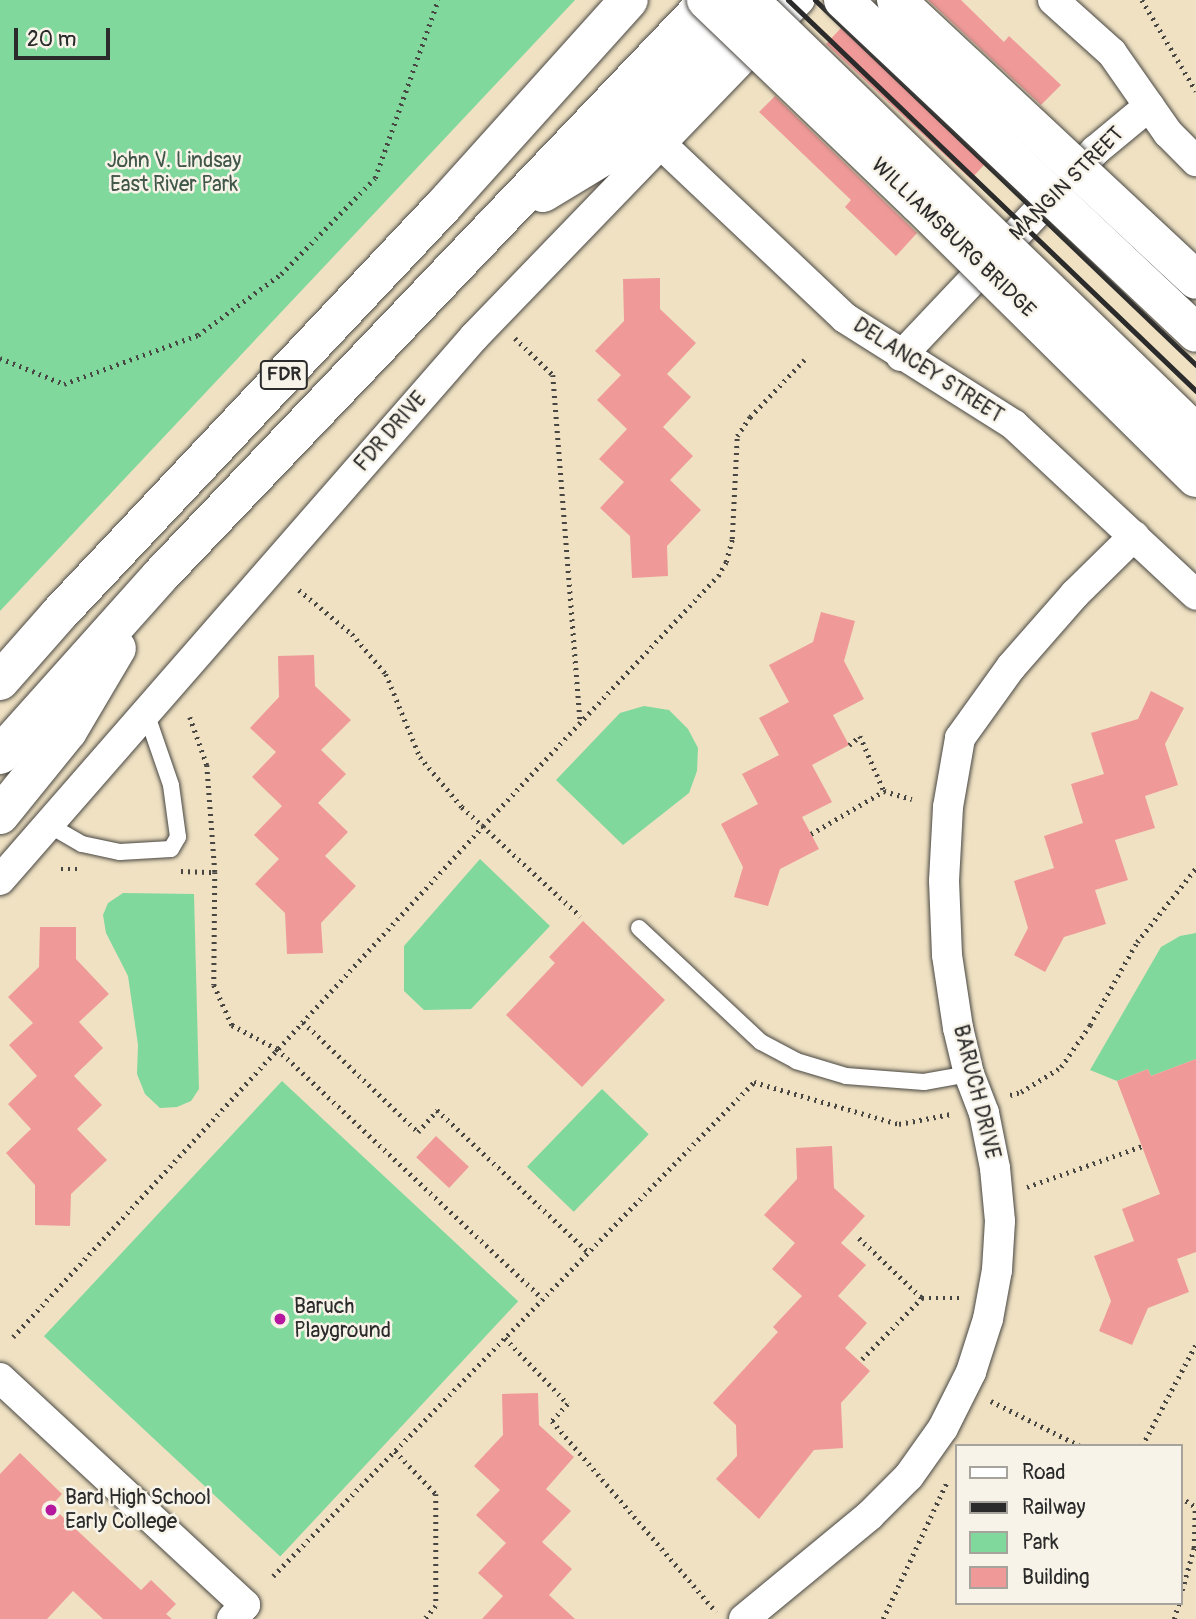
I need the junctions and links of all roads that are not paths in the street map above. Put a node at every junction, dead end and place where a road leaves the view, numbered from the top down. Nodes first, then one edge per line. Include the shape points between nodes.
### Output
1 (629, 0) edge
2 (708, 0) edge
3 (748, 0) edge
4 (758, 0) edge
5 (800, 0) edge
6 (843, 0) edge
7 (896, 0) edge
8 (1053, 0) edge
9 (566, 66) junction
10 (1149, 106) junction
11 (661, 144) junction
12 (1196, 161) edge
13 (497, 222) junction
14 (1196, 280) edge
15 (1196, 333) edge
16 (901, 356) junction
17 (1196, 433) edge
18 (1196, 478) edge
19 (1134, 536) junction
20 (160, 576) junction
21 (1192, 585) edge
22 (0, 648) edge
23 (0, 681) edge
24 (146, 713) junction
25 (0, 755) edge
26 (0, 814) edge
27 (49, 825) junction
28 (0, 880) edge
29 (639, 928) dead end
30 (969, 1074) junction
31 (0, 1378) edge
32 (239, 1612) edge
33 (744, 1619) edge

1 - 9 highway, FDR
2 - 13 highway, FDR
2 - 18 highway, WILLIAMSBURG BRIDGE, bridge
3 - 17 highway, WILLIAMSBURG BRIDGE, bridge
4 - 13 highway via 604,156
5 - 11 street, FDR DRIVE
6 - 15 highway, bridge
7 - 14 highway, bridge
8 - 10 street via 1112,53
9 - 22 highway via 429,190
9 - 23 highway, FDR via 446,203
10 - 12 street
10 - 16 street, MANGIN STREET via 1096,149
11 - 16 street, DELANCEY STREET via 845,318
11 - 24 street, FDR DRIVE via 474,337
13 - 20 highway, FDR
16 - 19 street, DELANCEY STREET via 1014,425
19 - 21 street, DELANCEY STREET
19 - 30 street, BARUCH DRIVE via 1011,667 960,738 948,807 944,880 947,955
20 - 25 highway, FDR
20 - 26 highway via 68,731
24 - 27 street, FDR DRIVE
24 - 27 lane via 171,785 178,837 171,849 120,852 82,844
27 - 28 street, FDR DRIVE
29 - 30 lane via 761,1042 796,1061 846,1076 923,1082
30 - 33 street, BARUCH DRIVE via 995,1168 1000,1221 988,1320 963,1388 943,1428 909,1476 870,1515
31 - 32 street

